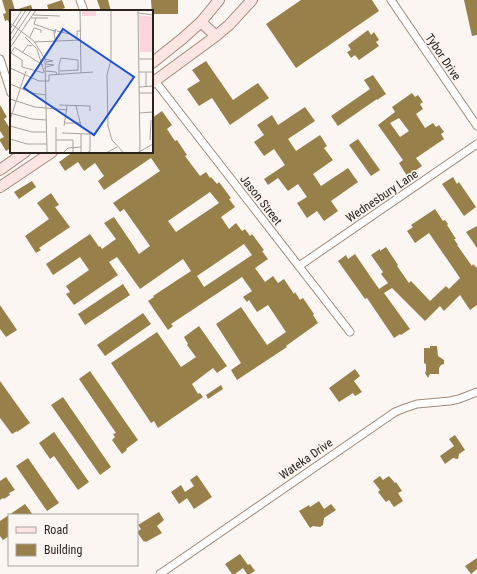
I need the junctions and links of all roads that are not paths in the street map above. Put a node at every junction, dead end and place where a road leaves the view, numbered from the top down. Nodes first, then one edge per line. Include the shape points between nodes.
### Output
1 (80, 0) edge
2 (219, 0) edge
3 (252, 0) edge
4 (391, 0) edge
5 (84, 10) edge
6 (201, 22) junction
7 (216, 36) junction
8 (0, 59) edge
9 (153, 62) edge
10 (153, 82) edge
11 (10, 90) edge
12 (477, 126) edge
13 (477, 144) edge
14 (24, 153) edge
15 (49, 153) edge
16 (0, 170) edge
17 (0, 187) edge
18 (299, 266) junction
19 (350, 332) dead end
20 (477, 392) edge
21 (160, 574) edge

1 - 5 street
2 - 6 main road
3 - 7 main road
4 - 12 street, Tybor Drive
6 - 7 main road
6 - 9 main road
7 - 10 main road
8 - 11 street
10 - 18 street, Jason Street
13 - 18 street, Wednesbury Lane
14 - 16 main road
15 - 17 main road
18 - 19 street, Jason Street
20 - 21 street, Wateka Drive via 459,399 417,404 394,412

